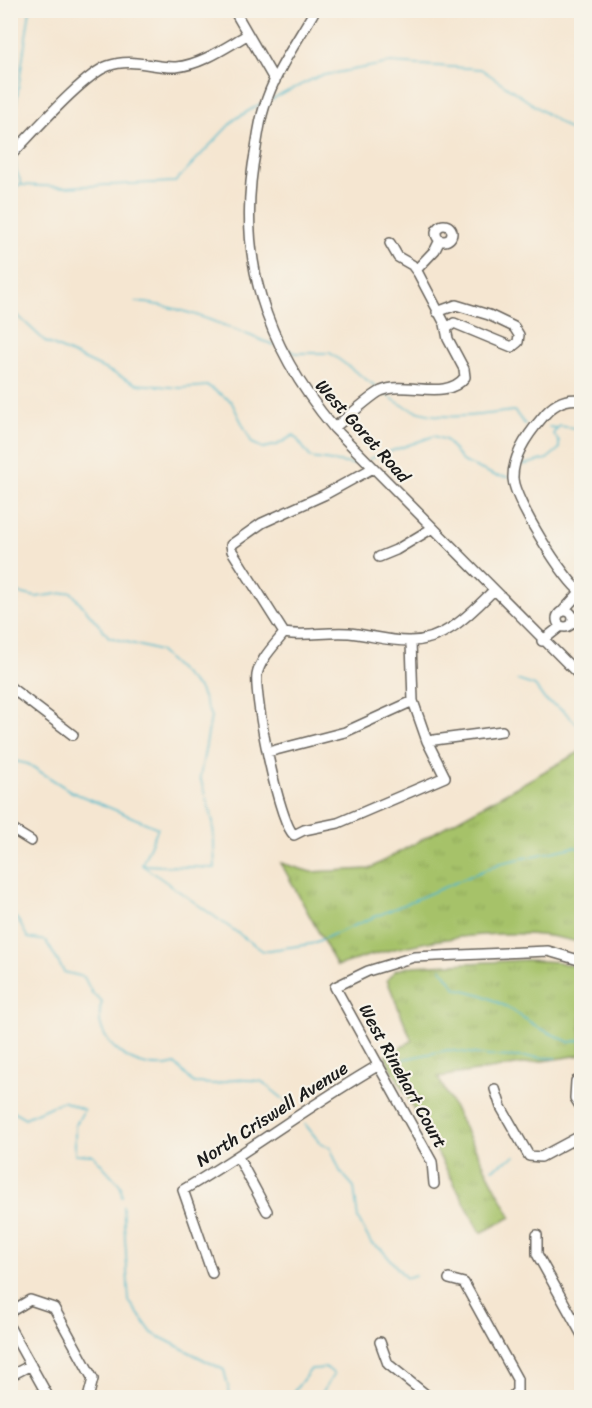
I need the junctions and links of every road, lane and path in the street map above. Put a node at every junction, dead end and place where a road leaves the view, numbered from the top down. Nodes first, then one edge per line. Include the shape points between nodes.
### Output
1 (234, 10) edge
2 (315, 10) edge
3 (247, 35) junction
4 (275, 81) junction
5 (10, 156) edge
6 (440, 240) dead end
7 (390, 243) dead end
8 (416, 270) junction
9 (438, 312) junction
10 (446, 329) junction
11 (582, 400) edge
12 (334, 428) junction
13 (373, 468) junction
14 (431, 529) junction
15 (379, 557) dead end
16 (493, 591) junction
17 (581, 592) edge
18 (10, 594) edge
19 (575, 601) junction
20 (10, 608) edge
21 (562, 612) junction
22 (572, 616) junction
23 (561, 626) junction
24 (284, 633) junction
25 (411, 642) junction
26 (542, 642) junction
27 (582, 678) edge
28 (10, 687) edge
29 (413, 701) junction
30 (502, 731) dead end
31 (73, 735) dead end
32 (427, 741) junction
33 (268, 752) junction
34 (10, 828) edge
35 (31, 841) dead end
36 (582, 962) edge
37 (379, 1065) junction
38 (576, 1081) dead end
39 (495, 1089) dead end
40 (582, 1109) edge
41 (582, 1135) edge
42 (238, 1157) junction
43 (434, 1184) dead end
44 (267, 1211) dead end
45 (537, 1235) dead end
46 (212, 1273) dead end
47 (449, 1280) dead end
48 (10, 1312) edge
49 (578, 1320) edge
50 (10, 1328) edge
51 (582, 1335) edge
52 (380, 1342) dead end
53 (31, 1365) junction
54 (10, 1376) edge
55 (49, 1398) edge
56 (88, 1398) edge
57 (430, 1398) edge
58 (511, 1398) edge

1 - 3 street
2 - 4 street, West Goret Road
3 - 4 street
3 - 5 street via 214,54 176,67 135,61 107,66 88,79
4 - 12 street, West Goret Road via 263,108 250,180 252,258 274,336 304,392
6 - 8 street
7 - 8 street via 398,257
8 - 9 street
9 - 10 street
9 - 10 street via 465,306 514,327 519,335 512,347 454,323
10 - 12 street via 464,369 465,377 460,383 441,388 380,391
11 - 17 street via 558,403 540,420 517,454 513,480 560,570
12 - 13 street, West Goret Road
13 - 14 street, West Goret Road
13 - 24 street via 262,523 231,545
14 - 15 street
14 - 16 street, West Goret Road
16 - 25 street via 460,624
16 - 26 street, West Goret Road
17 - 19 street
18 - 20 street
19 - 21 street
19 - 22 street
21 - 22 street
21 - 23 street via 558,618
22 - 23 street via 571,624
23 - 26 street
24 - 25 street via 347,633
24 - 33 street via 261,662 257,675
25 - 29 street
26 - 27 street, West Goret Road
28 - 31 street
29 - 32 street
29 - 33 street via 345,732
30 - 32 street
32 - 33 street via 445,777 338,823 291,835
34 - 35 street
36 - 37 street, West Rinehart Court via 549,951 414,957 368,971 335,987
37 - 42 street, North Criswell Avenue via 320,1099
37 - 43 street, West Rinehart Court via 432,1162
38 - 40 street via 575,1098
39 - 41 street via 524,1149 534,1157
42 - 44 street
42 - 46 street, North Criswell Avenue via 183,1190
45 - 49 street via 537,1254
47 - 58 street via 464,1283 517,1379 517,1391
48 - 56 street via 30,1300 54,1308 93,1379
49 - 51 street
50 - 53 street
52 - 57 street via 388,1364
53 - 54 street
53 - 55 street

